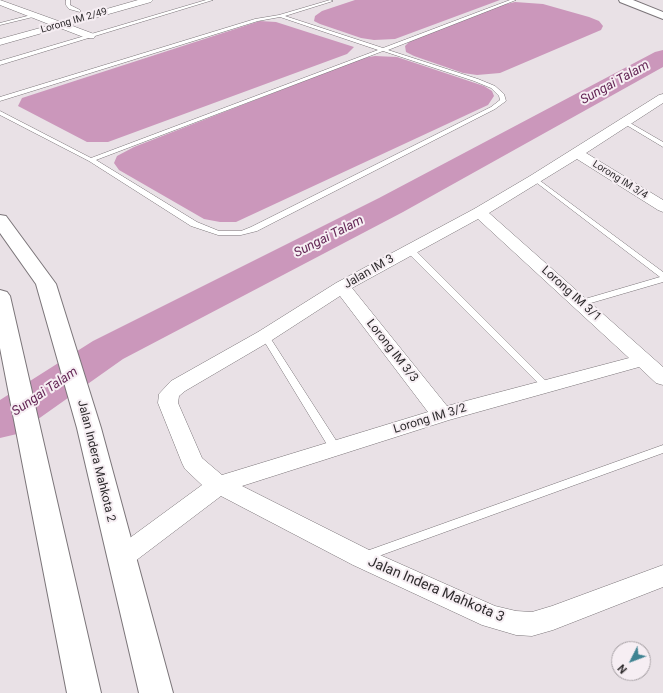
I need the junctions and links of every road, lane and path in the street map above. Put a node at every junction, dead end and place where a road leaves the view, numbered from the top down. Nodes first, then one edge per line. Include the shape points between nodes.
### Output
1 (68, 0) edge
2 (148, 0) edge
3 (211, 0) edge
4 (514, 0) edge
5 (624, 0) edge
6 (645, 0) edge
7 (331, 1) edge
8 (2, 4) edge
9 (663, 7) edge
10 (78, 11) dead end
11 (36, 15) junction
12 (280, 16) junction
13 (663, 16) edge
14 (0, 24) edge
15 (62, 24) junction
16 (90, 36) junction
17 (0, 42) edge
18 (383, 50) junction
19 (0, 63) edge
20 (0, 98) edge
21 (662, 99) edge
22 (0, 113) edge
23 (625, 122) junction
24 (663, 145) edge
25 (577, 153) junction
26 (91, 160) junction
27 (535, 179) junction
28 (663, 207) edge
29 (479, 212) junction
30 (0, 220) edge
31 (409, 249) junction
32 (663, 278) edge
33 (342, 288) junction
34 (0, 296) edge
35 (581, 303) junction
36 (264, 336) junction
37 (644, 360) junction
38 (663, 378) edge
39 (546, 386) junction
40 (442, 416) junction
41 (335, 448) junction
42 (663, 449) edge
43 (218, 485) junction
44 (121, 558) junction
45 (362, 558) junction
46 (663, 576) edge
47 (147, 663) junction
48 (84, 693) edge
49 (156, 693) edge
50 (171, 693) edge

1 - 10 lane via 68,5
2 - 15 street, Lorong IM 2/49
3 - 16 lane
4 - 18 lane
5 - 13 street
6 - 9 street
7 - 12 lane
8 - 11 street
11 - 14 lane
11 - 15 street
12 - 18 lane
12 - 20 lane via 257,20
15 - 16 street
15 - 17 street, Lorong IM 2/49
16 - 19 lane
18 - 26 lane
18 - 26 lane via 493,87 502,95 503,101 254,229 240,233 218,233 194,224
21 - 23 street, Jalan IM 3
22 - 26 lane
23 - 24 lane
23 - 25 street, Jalan IM 3
25 - 27 street, Jalan IM 3
25 - 28 street, Lorong IM 3/4
27 - 29 street, Jalan IM 3
27 - 32 lane
29 - 31 street, Jalan IM 3
29 - 35 street, Lorong IM 3/1
30 - 44 street, Jalan Indera Mahkota 2 via 46,284 89,428
31 - 33 street, Jalan IM 3
31 - 39 lane
32 - 35 lane
33 - 36 street, Jalan IM 3
33 - 40 street, Lorong IM 3/3
34 - 48 street
35 - 37 street, Lorong IM 3/1
36 - 41 lane
36 - 43 street, Jalan IM 3 via 178,386 169,394 168,403 193,463
37 - 38 street, Lorong IM 3/1
37 - 39 street, Lorong IM 3/2
39 - 40 street, Lorong IM 3/2
40 - 41 street, Lorong IM 3/2
41 - 43 street, Lorong IM 3/2
42 - 45 lane
43 - 44 street, Lorong IM 3/2
43 - 45 street, Jalan Indera Mahkota 3
44 - 47 street, Jalan Indera Mahkota 2
45 - 46 street, Jalan Indera Mahkota 3 via 491,617 532,624
47 - 49 street, Jalan Indera Mahkota 2
47 - 50 street

